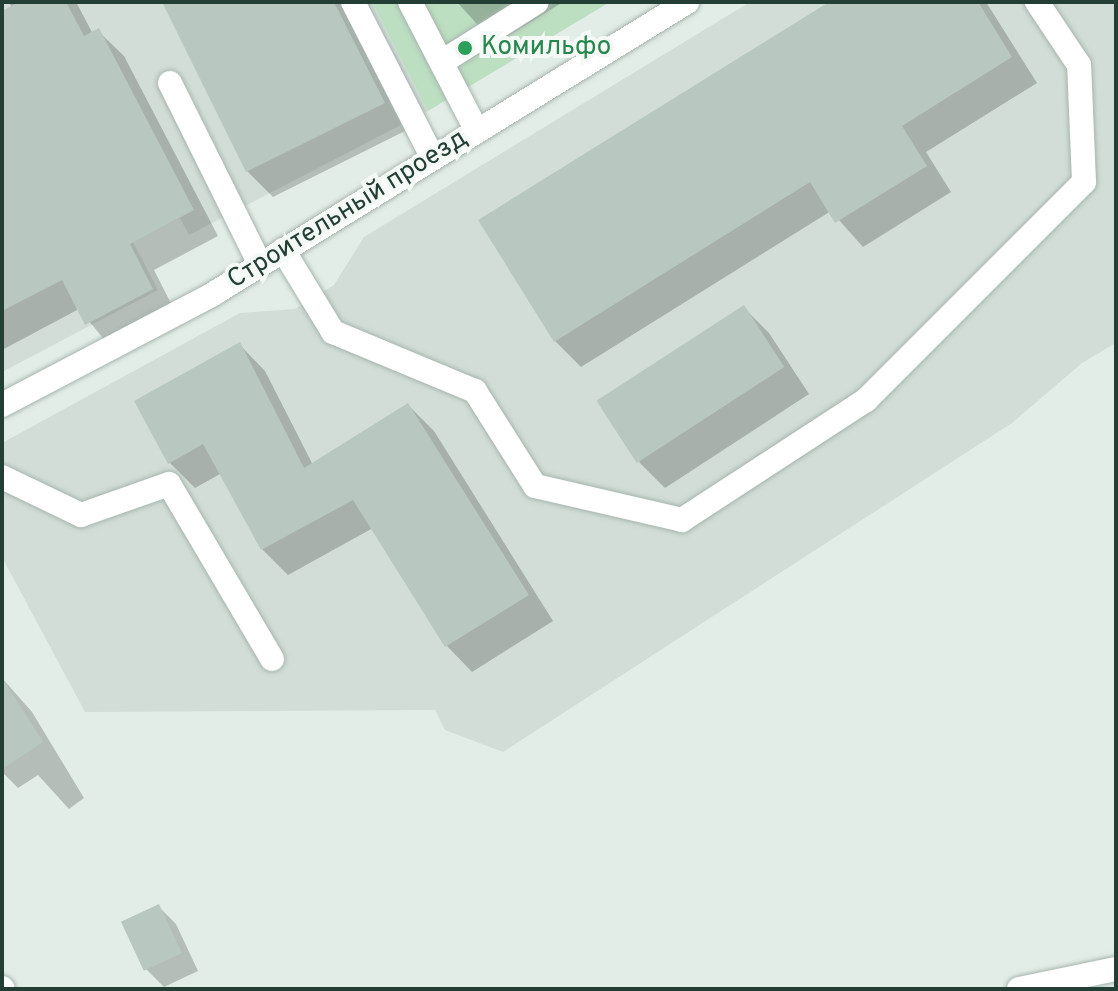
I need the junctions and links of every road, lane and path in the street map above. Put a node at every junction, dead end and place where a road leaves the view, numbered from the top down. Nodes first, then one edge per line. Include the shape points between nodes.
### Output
1 (353, 2) edge
2 (410, 2) edge
3 (537, 2) edge
4 (687, 2) edge
5 (1037, 2) edge
6 (442, 62) junction
7 (170, 83) dead end
8 (477, 131) junction
9 (433, 158) junction
10 (283, 250) junction
11 (260, 264) junction
12 (2, 405) edge
13 (2, 477) edge
14 (272, 659) dead end
15 (1116, 969) edge
16 (1019, 989) edge

1 - 9 street
2 - 6 street
3 - 6 street
4 - 8 street, Строительный проезд
5 - 10 street via 1079,65 1084,182 866,400 682,520 535,486 475,391 333,332
6 - 8 street
7 - 11 street
8 - 9 street, Строительный проезд
9 - 10 street, Строительный проезд
10 - 11 street, Строительный проезд
11 - 12 street, Строительный проезд
13 - 14 street via 81,515 169,484
15 - 16 street

